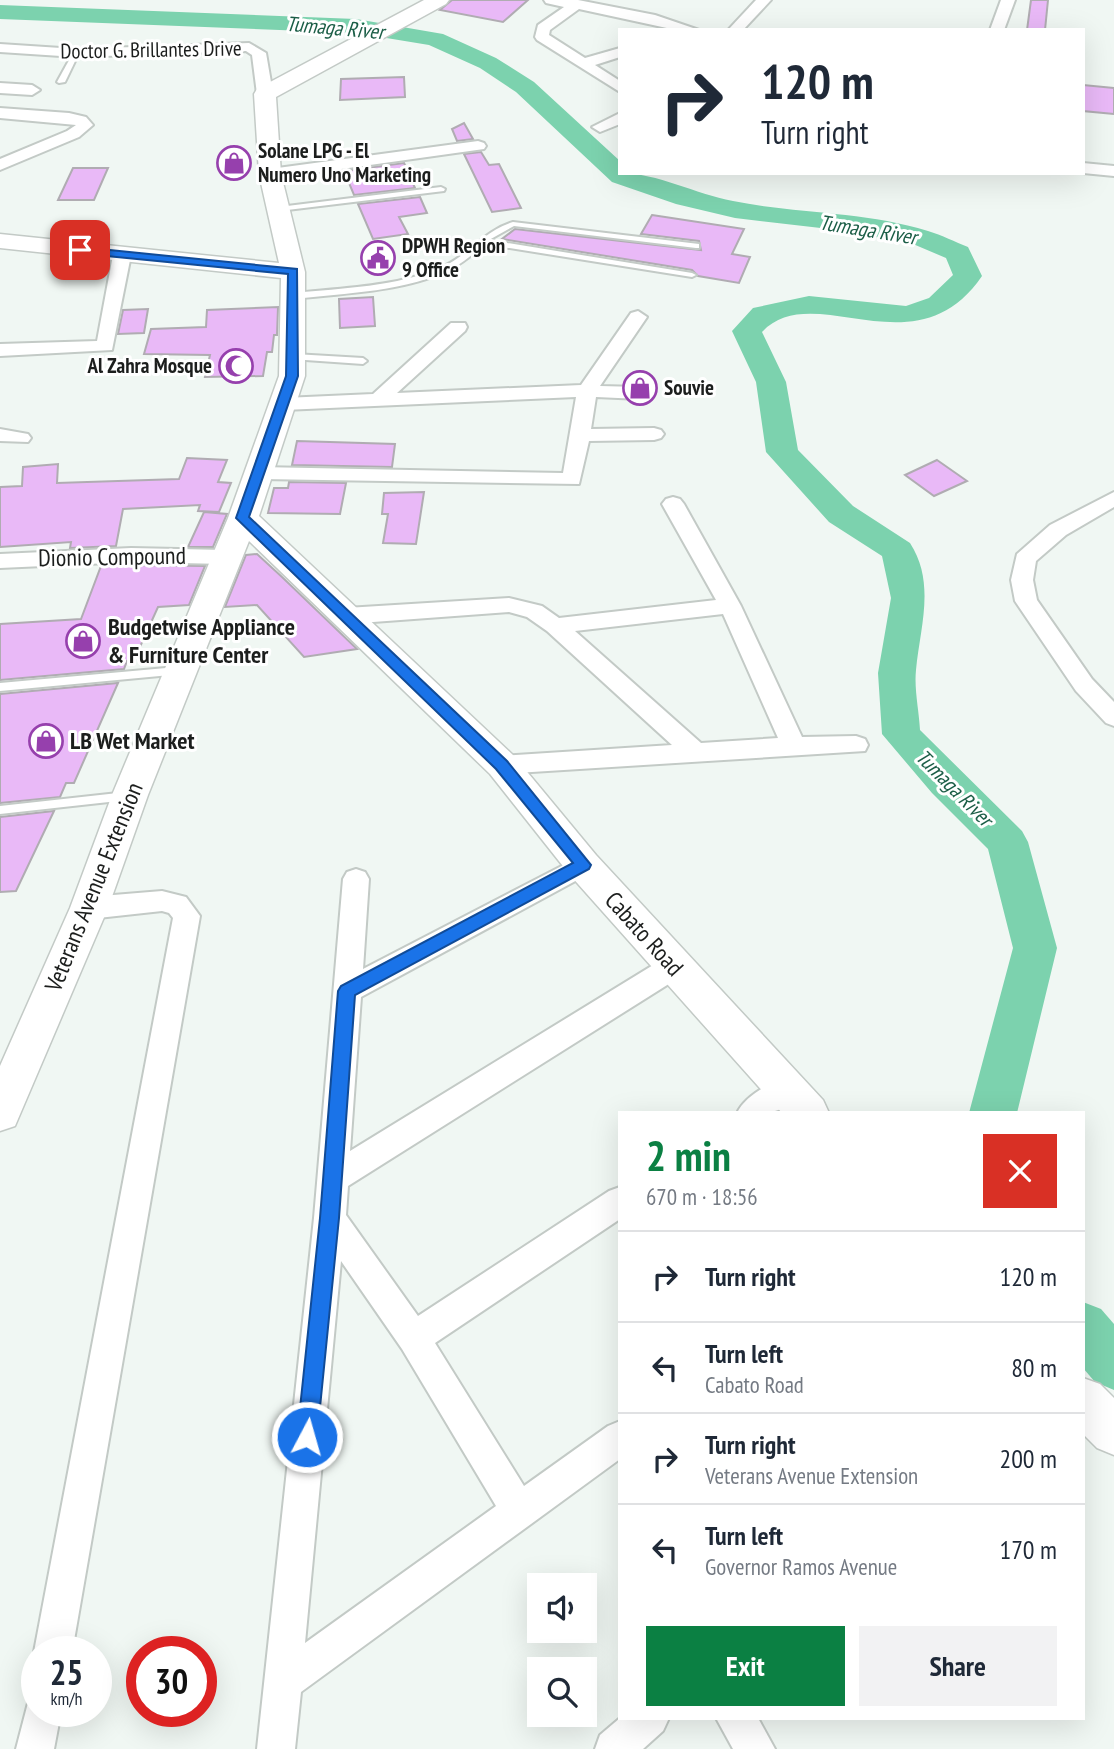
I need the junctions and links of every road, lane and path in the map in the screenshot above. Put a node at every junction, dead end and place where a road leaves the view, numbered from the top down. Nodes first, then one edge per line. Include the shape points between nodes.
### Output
1 (439, 0) edge
2 (551, 0) edge
3 (764, 0) edge
4 (1008, 0) edge
5 (577, 4) junction
6 (683, 28) edge
7 (737, 28) edge
8 (998, 28) edge
9 (0, 48) edge
10 (76, 53) junction
11 (618, 53) edge
12 (585, 64) junction
13 (61, 82) dead end
14 (617, 84) edge
15 (0, 88) edge
16 (32, 90) dead end
17 (265, 94) junction
18 (0, 113) edge
19 (618, 119) edge
20 (600, 127) dead end
21 (478, 146) dead end
22 (0, 165) edge
23 (1085, 168) edge
24 (1114, 171) edge
25 (270, 174) junction
26 (441, 189) dead end
27 (279, 209) junction
28 (0, 241) edge
29 (481, 241) junction
30 (696, 246) dead end
31 (122, 255) junction
32 (692, 275) dead end
33 (294, 284) junction
34 (638, 317) dead end
35 (458, 327) dead end
36 (0, 350) edge
37 (294, 357) junction
38 (363, 361) dead end
39 (587, 391) junction
40 (640, 393) dead end
41 (378, 400) junction
42 (284, 404) junction
43 (654, 434) dead end
44 (0, 435) edge
45 (580, 435) junction
46 (21, 438) dead end
47 (260, 473) junction
48 (1114, 498) edge
49 (673, 504) dead end
50 (243, 518) junction
51 (225, 557) junction
52 (0, 561) edge
53 (730, 607) junction
54 (345, 616) junction
55 (555, 626) junction
56 (181, 671) junction
57 (0, 687) edge
58 (1114, 717) edge
59 (856, 745) dead end
60 (794, 746) junction
61 (694, 751) junction
62 (502, 765) junction
63 (130, 795) junction
64 (0, 810) edge
65 (583, 865) junction
66 (356, 879) dead end
67 (89, 908) junction
68 (673, 967) junction
69 (347, 991) junction
70 (798, 1101) edge
71 (760, 1111) edge
72 (0, 1113) edge
73 (332, 1180) junction
74 (618, 1202) edge
75 (330, 1218) junction
76 (414, 1338) junction
77 (1085, 1403) edge
78 (1114, 1431) edge
79 (618, 1439) edge
80 (519, 1511) junction
81 (56, 1636) edge
82 (282, 1683) junction
83 (648, 1720) edge
84 (736, 1720) edge
85 (39, 1727) edge
86 (35, 1749) edge
87 (276, 1749) edge
88 (614, 1749) edge
89 (756, 1749) edge

1 - 17 street
2 - 5 street
3 - 7 street
4 - 8 street
5 - 6 street
5 - 12 street via 541,32
9 - 10 street, Doctor G. Brillantes Drive
10 - 13 lane
10 - 17 street, Doctor G. Brillantes Drive via 249,47 259,53
11 - 12 street
12 - 14 street
15 - 16 street
17 - 25 main road, Veterans Avenue Extension
18 - 22 street via 69,118 85,125
19 - 20 street
21 - 25 street
23 - 24 street
25 - 27 main road, Veterans Avenue Extension
26 - 27 lane
27 - 33 main road, Veterans Avenue Extension
28 - 31 street
29 - 30 lane via 497,230 519,224
29 - 32 lane
29 - 33 lane via 460,261 425,275
31 - 33 street
31 - 36 street via 105,346
33 - 37 main road, Veterans Avenue Extension
34 - 39 street
35 - 41 street
37 - 38 lane
37 - 42 main road, Veterans Avenue Extension
39 - 40 street
39 - 41 street
39 - 45 street
41 - 42 street
42 - 47 main road, Veterans Avenue Extension
43 - 45 street
44 - 46 street
45 - 47 street via 572,480
47 - 50 main road, Veterans Avenue Extension
48 - 58 street via 1058,530 1025,559 1022,580 1026,601 1084,685
49 - 53 street
50 - 51 main road, Veterans Avenue Extension
50 - 54 street, Cabato Road
51 - 52 street, Dionio Compound via 131,555
51 - 56 main road, Veterans Avenue Extension
53 - 55 street
53 - 60 street
54 - 55 street via 509,605 534,611
54 - 62 street, Cabato Road
55 - 61 street
56 - 57 lane
56 - 63 main road, Veterans Avenue Extension
59 - 60 street
60 - 61 street
61 - 62 street
62 - 65 street, Cabato Road
63 - 64 lane
63 - 67 main road, Veterans Avenue Extension
65 - 68 street, Cabato Road
65 - 69 street
66 - 69 street
67 - 72 main road, Veterans Avenue Extension
67 - 81 street via 162,901 177,904 187,916
68 - 70 street, Cabato Road
68 - 73 street
69 - 73 street
70 - 71 street
73 - 75 street
74 - 76 street
75 - 76 street
75 - 82 street
76 - 80 street
77 - 78 street
79 - 80 street
80 - 82 street
82 - 87 street
83 - 88 street
84 - 89 street
85 - 86 street

